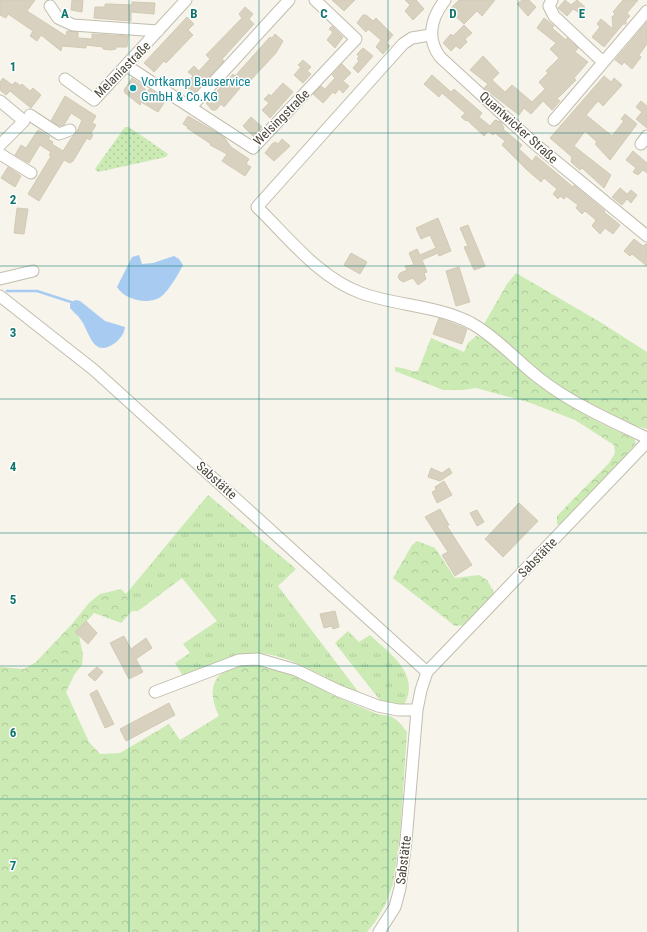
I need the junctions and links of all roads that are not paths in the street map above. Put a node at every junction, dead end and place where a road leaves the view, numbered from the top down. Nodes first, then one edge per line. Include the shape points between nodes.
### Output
1 (186, 0) edge
2 (289, 0) edge
3 (315, 0) edge
4 (445, 0) edge
5 (552, 0) edge
6 (50, 6) dead end
7 (647, 11) edge
8 (158, 31) junction
9 (430, 35) junction
10 (603, 62) junction
11 (127, 66) junction
12 (65, 79) dead end
13 (0, 101) edge
14 (191, 107) junction
15 (29, 115) junction
16 (554, 120) dead end
17 (70, 130) dead end
18 (0, 145) edge
19 (0, 154) edge
20 (31, 173) dead end
21 (647, 236) edge
22 (33, 271) dead end
23 (0, 279) edge
24 (0, 296) edge
25 (647, 438) edge
26 (647, 442) edge
27 (427, 672) junction
28 (155, 692) dead end
29 (417, 710) junction
30 (379, 932) edge

1 - 8 street, Melaniastraße
2 - 14 street
3 - 14 street, Welsingstraße via 356,39 253,148
4 - 9 street via 435,18
5 - 10 street via 549,6 554,16
6 - 8 street, Melaniastraße via 58,18 73,25
7 - 10 street
8 - 11 street, Melaniastraße
9 - 21 street, Quantwicker Straße via 434,49 440,57 535,144
9 - 25 street via 412,38 403,44 257,207 317,266 342,285 362,294 442,311 470,323 485,332 540,379 586,409
10 - 16 street
11 - 12 street, Melaniastraße via 94,100
11 - 14 street, Welsingstraße
13 - 15 street
15 - 17 street via 59,134
15 - 18 street
19 - 20 street
22 - 23 street
24 - 27 street, Sabstätte via 100,375
26 - 27 street, Sabstätte
27 - 29 street, Sabstätte via 420,690
28 - 29 street via 239,660 258,659 296,670 378,706
29 - 30 street, Sabstätte via 400,888 395,907

